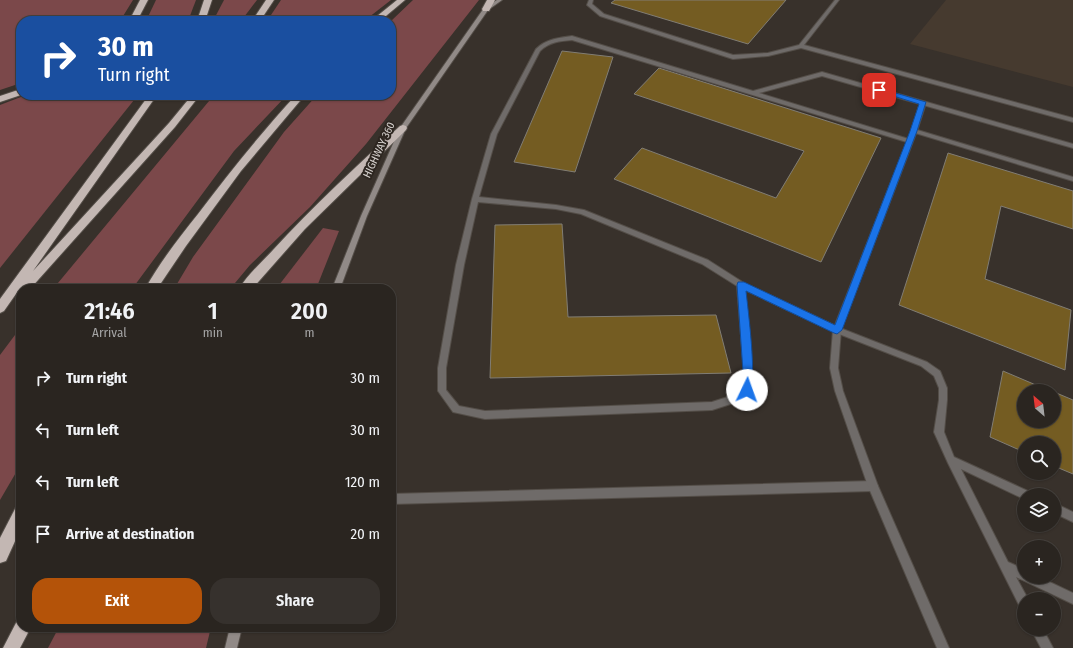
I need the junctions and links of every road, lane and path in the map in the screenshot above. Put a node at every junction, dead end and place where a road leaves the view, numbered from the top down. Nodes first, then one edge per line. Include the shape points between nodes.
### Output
1 (144, 0) edge
2 (208, 0) edge
3 (270, 0) edge
4 (401, 0) edge
5 (491, 0) edge
6 (500, 0) edge
7 (591, 0) edge
8 (837, 0) edge
9 (486, 9) junction
10 (137, 16) edge
11 (203, 16) edge
12 (259, 16) edge
13 (381, 16) edge
14 (801, 46) junction
15 (753, 93) junction
16 (16, 94) edge
17 (0, 99) edge
18 (149, 100) edge
19 (192, 100) edge
20 (295, 100) edge
21 (923, 102) junction
22 (1073, 120) edge
23 (403, 128) junction
24 (914, 131) junction
25 (910, 141) junction
26 (1073, 146) edge
27 (1073, 179) edge
28 (475, 199) junction
29 (17, 284) edge
30 (29, 284) edge
31 (154, 284) edge
32 (250, 284) edge
33 (338, 284) edge
34 (741, 285) junction
35 (16, 286) edge
36 (16, 297) edge
37 (0, 308) edge
38 (0, 315) edge
39 (837, 330) junction
40 (951, 460) junction
41 (873, 486) junction
42 (1017, 490) edge
43 (396, 499) edge
44 (1061, 511) edge
45 (1073, 517) edge
46 (16, 522) edge
47 (0, 554) edge
48 (1004, 565) junction
49 (1017, 572) edge
50 (1042, 584) edge
51 (1018, 592) edge
52 (1073, 599) edge
53 (20, 632) edge
54 (235, 632) edge
55 (1041, 636) edge
56 (11, 648) edge
57 (231, 648) edge
58 (943, 648) edge
59 (1047, 648) edge

1 - 10 highway
2 - 11 highway
3 - 12 highway
4 - 13 highway
5 - 9 highway
6 - 9 main road, HIGHWAY 360
7 - 14 street via 589,4 602,15 733,57 748,58 775,54
8 - 14 street
9 - 23 main road, HIGHWAY 360
14 - 22 street
15 - 21 street via 822,74
15 - 25 street
15 - 28 street via 572,38 552,41 538,50 494,134
16 - 17 highway
18 - 29 highway
19 - 30 highway
20 - 31 highway via 226,183
21 - 24 street
21 - 26 street
23 - 32 highway via 327,199
23 - 33 main road, HIGHWAY 360 via 364,216
24 - 25 street
24 - 27 street
25 - 39 street
28 - 34 street via 582,212 705,262
28 - 34 street via 460,265 442,368 442,391 456,410 485,415 712,406 737,398 747,390 748,372
34 - 39 street
35 - 37 highway
36 - 38 highway
39 - 40 street via 924,364 937,374 943,388 939,432
39 - 41 street via 834,368 839,391
40 - 42 street
40 - 48 street
41 - 43 street
41 - 58 street
44 - 45 street
46 - 47 highway
48 - 49 street
48 - 51 street
50 - 52 street
53 - 56 highway
54 - 57 main road
55 - 59 street

